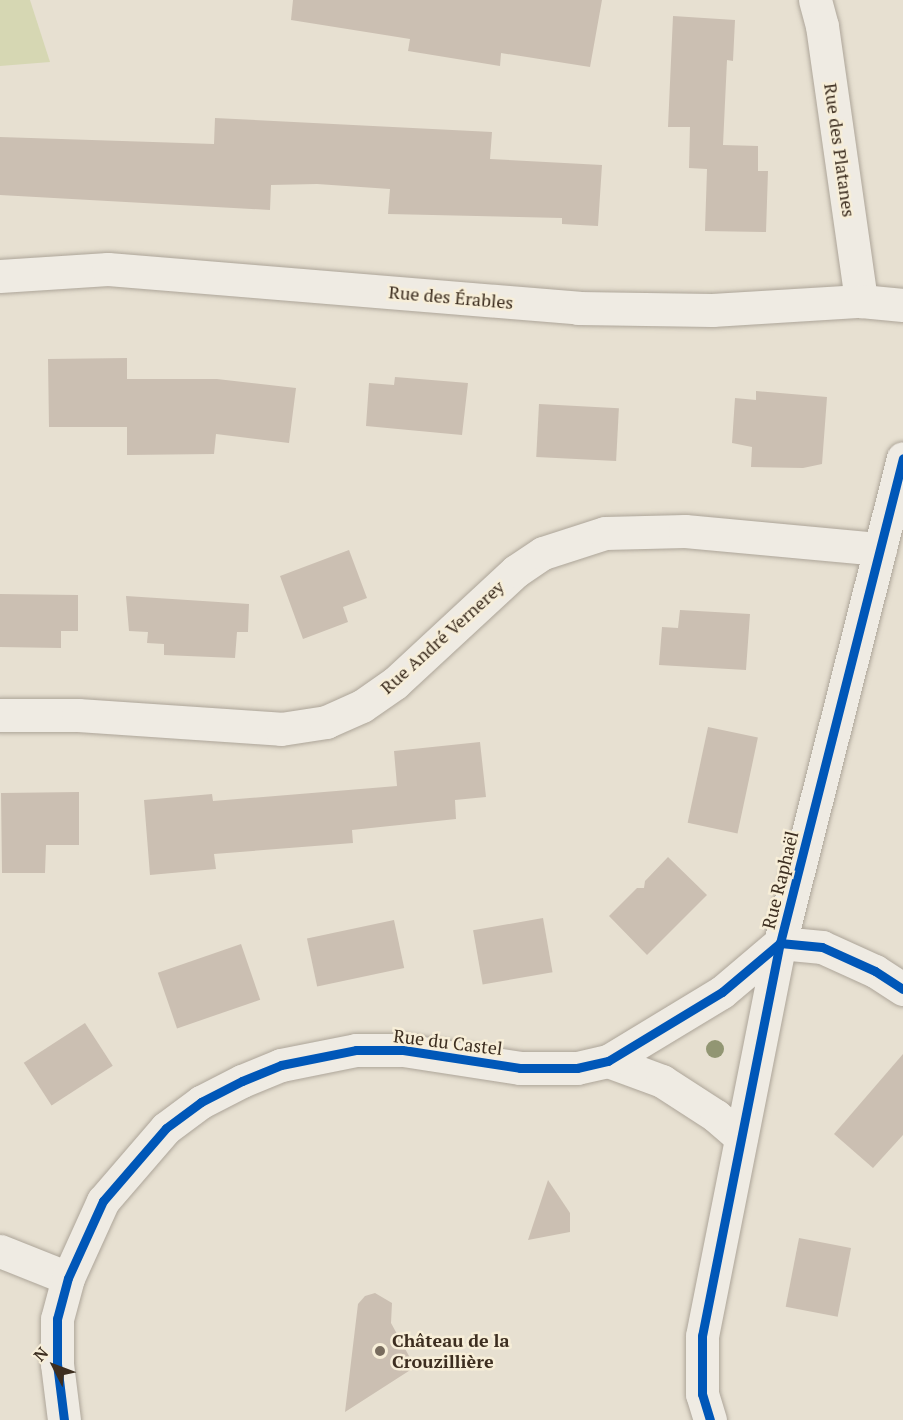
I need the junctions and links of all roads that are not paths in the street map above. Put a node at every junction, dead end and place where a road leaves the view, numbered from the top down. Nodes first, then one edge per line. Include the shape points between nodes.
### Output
1 (815, 0) edge
2 (0, 276) edge
3 (861, 301) junction
4 (903, 305) edge
5 (903, 458) edge
6 (880, 549) junction
7 (0, 715) edge
8 (780, 943) junction
9 (903, 989) edge
10 (608, 1061) junction
11 (741, 1138) junction
12 (0, 1251) edge
13 (68, 1278) junction
14 (64, 1420) edge
15 (710, 1420) edge

1 - 3 street, Rue des Platanes
2 - 3 street, Rue des Érables via 108,269 578,308 712,310
3 - 4 street, Rue des Érables
5 - 6 street, Rue Raphaël
6 - 7 street, Rue André Vernerey via 685,531 605,533 543,553 516,571 395,683 362,706 326,722 281,729 78,715
6 - 8 street, Rue Raphaël
8 - 9 street via 822,947 876,971
8 - 10 street, Rue du Castel via 722,992
8 - 11 street, Rue Raphaël
10 - 11 street via 662,1081 716,1116
10 - 13 street, Rue du Castel via 577,1068 520,1068 403,1050 356,1050 281,1065 242,1081 166,1128 103,1201
11 - 15 street, Rue Raphaël via 702,1336 702,1394
12 - 13 street
13 - 14 street, Rue du Castel via 57,1319 57,1364

